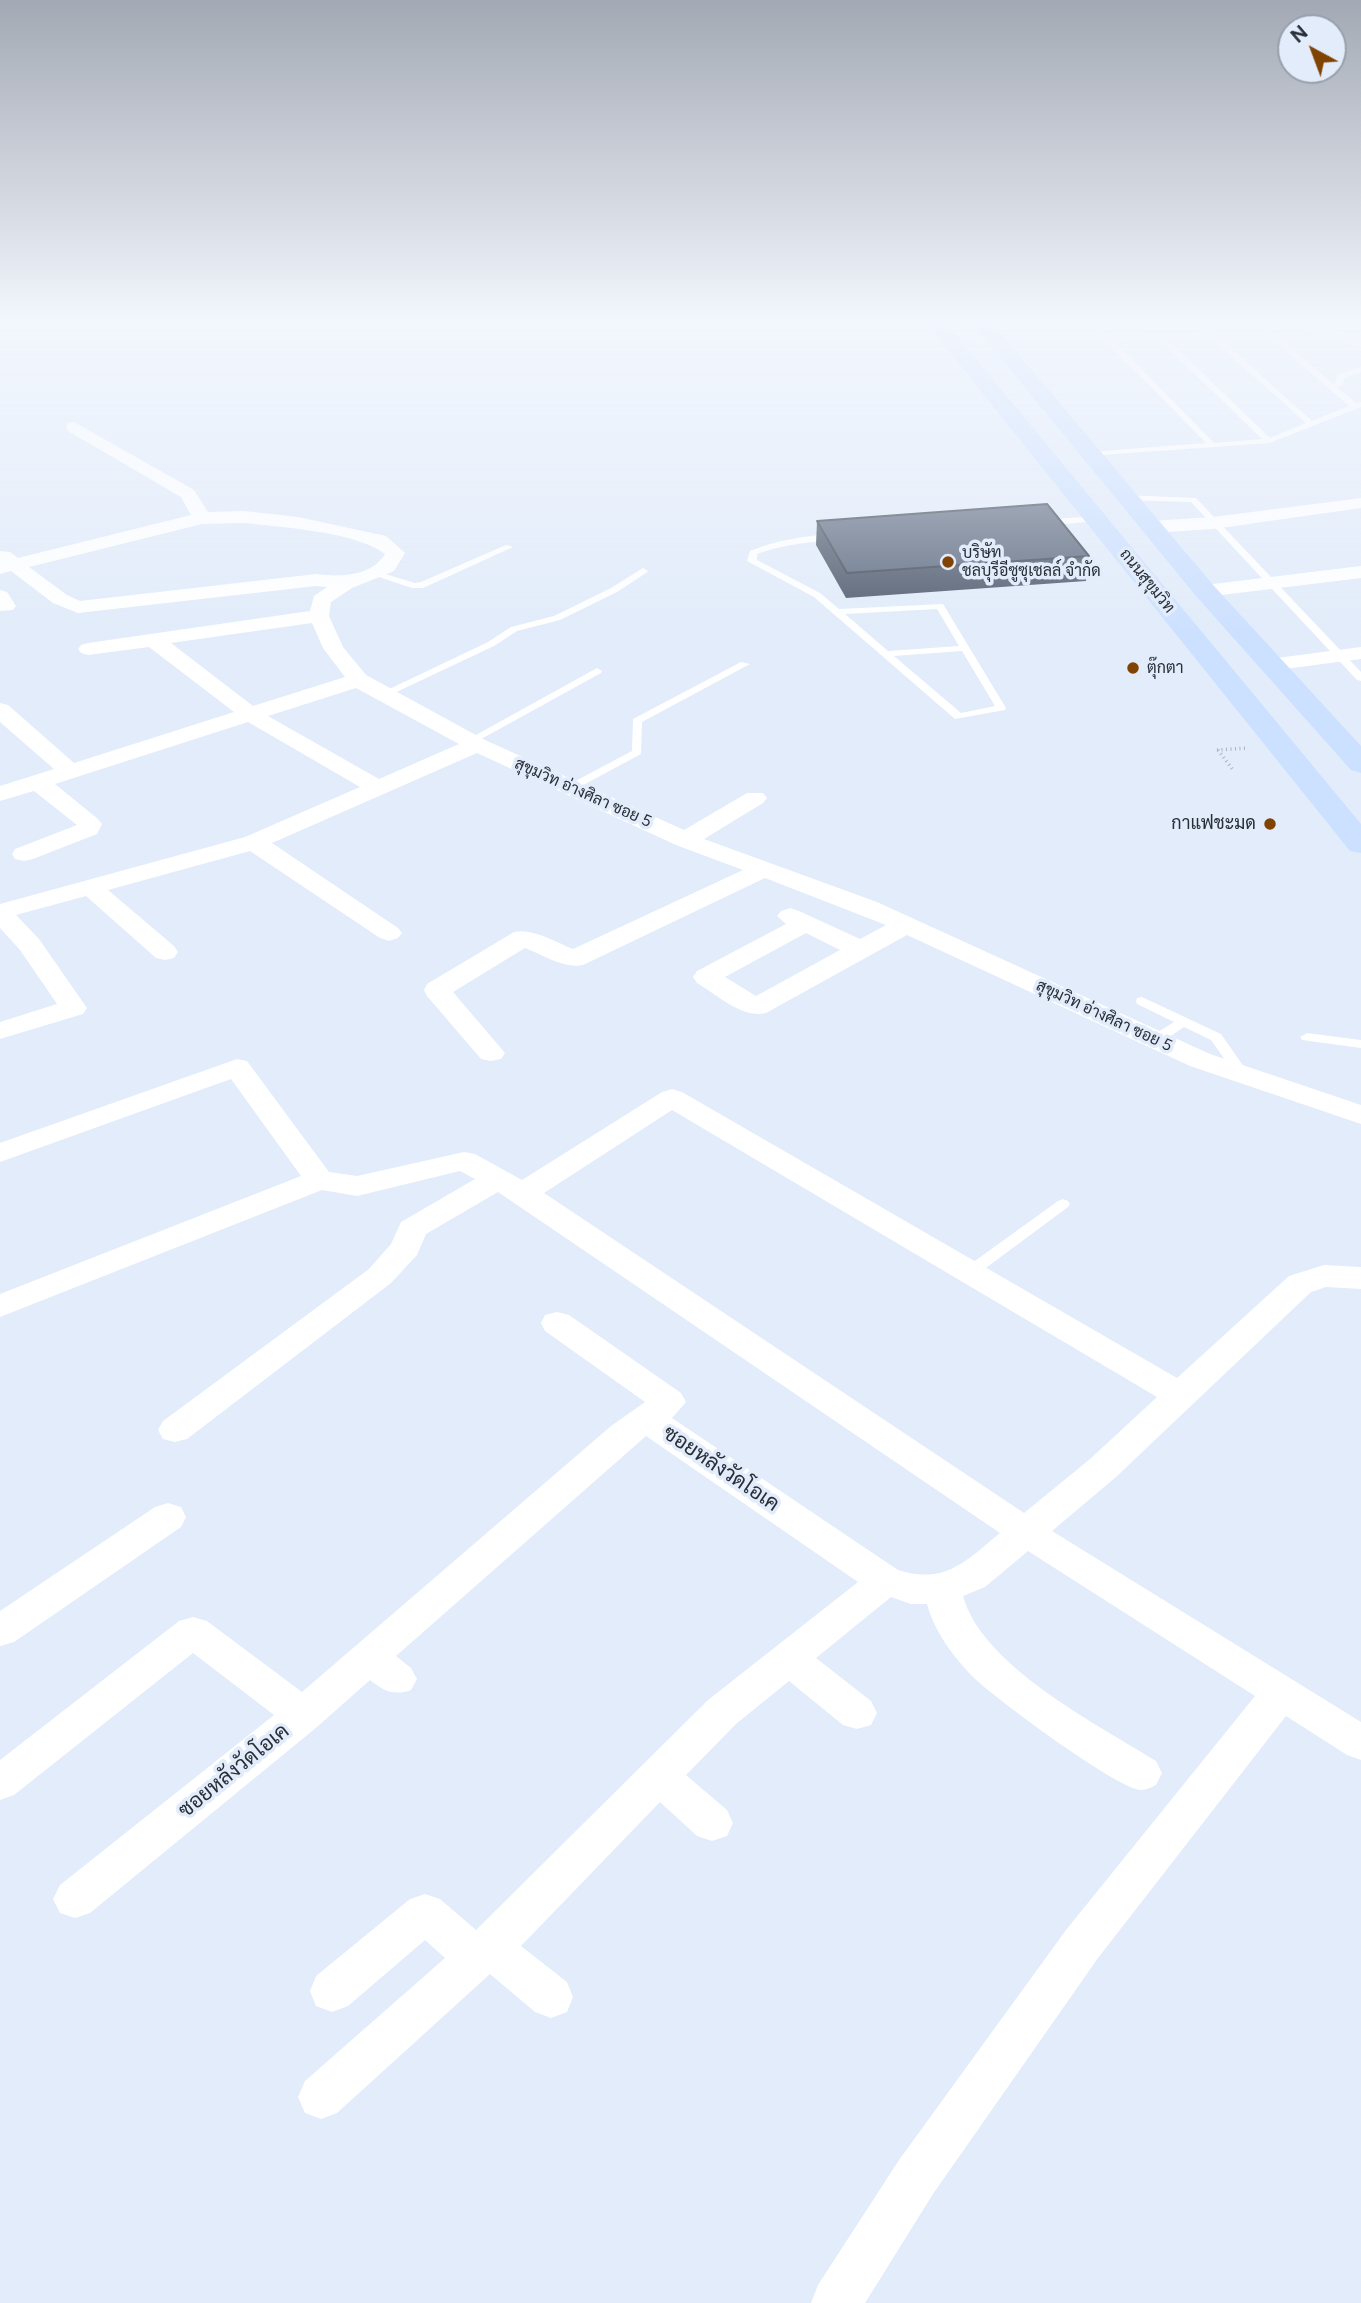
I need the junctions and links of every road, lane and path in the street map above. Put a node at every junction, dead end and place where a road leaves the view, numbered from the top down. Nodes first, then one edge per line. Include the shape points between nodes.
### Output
1 (1020, 425) edge
2 (1067, 425) edge
3 (1192, 425) edge
4 (1253, 425) edge
5 (1307, 425) edge
6 (74, 427) dead end
7 (1269, 441) junction
8 (1212, 446) junction
9 (1090, 454) junction
10 (1125, 497) junction
11 (1358, 498) edge
12 (202, 518) junction
13 (1096, 519) junction
14 (1213, 523) junction
15 (1029, 524) edge
16 (1151, 527) junction
17 (841, 537) edge
18 (509, 547) dead end
19 (5, 562) edge
20 (643, 571) dead end
21 (1361, 572) edge
22 (372, 573) junction
23 (345, 584) junction
24 (1273, 584) junction
25 (1205, 591) junction
26 (837, 612) junction
27 (319, 616) junction
28 (152, 639) junction
29 (88, 649) dead end
30 (966, 649) junction
31 (886, 654) junction
32 (1351, 654) edge
33 (745, 664) dead end
34 (1269, 665) junction
35 (597, 671) dead end
36 (1361, 678) edge
37 (358, 680) junction
38 (384, 694) junction
39 (0, 710) edge
40 (251, 715) junction
41 (473, 743) junction
42 (1217, 750) dead end
43 (1361, 764) edge
44 (1233, 770) dead end
45 (70, 772) junction
46 (38, 782) junction
47 (378, 788) junction
48 (570, 788) junction
49 (0, 794) edge
50 (755, 798) dead end
51 (685, 840) junction
52 (254, 842) junction
53 (1361, 844) edge
54 (24, 855) dead end
55 (764, 869) junction
56 (90, 887) junction
57 (868, 907) junction
58 (0, 912) edge
59 (805, 923) junction
60 (905, 925) junction
61 (389, 933) dead end
62 (859, 949) junction
63 (165, 952) dead end
64 (1142, 1001) dead end
65 (1183, 1022) junction
66 (0, 1031) edge
67 (1307, 1037) dead end
68 (1155, 1040) junction
69 (1361, 1044) edge
70 (491, 1053) dead end
71 (1242, 1074) junction
72 (1361, 1115) edge
73 (0, 1153) edge
74 (318, 1180) junction
75 (510, 1186) junction
76 (1063, 1204) dead end
77 (1356, 1269) edge
78 (970, 1272) junction
79 (0, 1306) edge
80 (557, 1323) dead end
81 (1180, 1395) junction
82 (641, 1423) junction
83 (175, 1430) dead end
84 (168, 1517) dead end
85 (1027, 1533) junction
86 (885, 1581) junction
87 (942, 1589) junction
88 (0, 1631) edge
89 (788, 1658) junction
90 (1280, 1694) junction
91 (857, 1713) dead end
92 (303, 1716) junction
93 (1361, 1743) edge
94 (1142, 1773) dead end
95 (659, 1776) junction
96 (0, 1783) edge
97 (712, 1823) dead end
98 (75, 1899) dead end
99 (483, 1953) junction
100 (332, 1991) dead end
101 (551, 1997) dead end
102 (321, 2097) dead end
103 (836, 2303) edge

1 - 13 highway, ถนนสุขุมวิท
2 - 9 highway
3 - 8 lane
4 - 7 lane
5 - 7 lane
6 - 12 street via 188,494
7 - 8 lane
8 - 9 lane
9 - 10 highway
10 - 14 lane via 1193,500
10 - 16 highway
11 - 14 street
12 - 19 street
12 - 22 street via 298,523 379,540 395,553 387,567
13 - 15 lane
13 - 53 highway, ถนนสุขุมวิท
14 - 16 street
14 - 24 lane
16 - 25 highway
17 - 26 lane via 770,545 753,553 752,561 817,595
18 - 22 lane via 423,585
19 - 23 street via 78,607 316,580
20 - 38 lane via 557,618 514,629
21 - 24 street
22 - 23 street
23 - 27 street via 321,600
24 - 25 street
24 - 32 lane
25 - 34 highway
26 - 30 lane via 940,606
26 - 31 lane
27 - 28 street
27 - 37 street, สุขุมวิท อ่างศิลา ซอย 5 via 333,648
28 - 29 street
28 - 40 street
30 - 31 lane
30 - 31 lane via 1001,708 959,717
32 - 34 street
32 - 36 lane
33 - 48 lane via 637,721 637,752
34 - 43 highway
35 - 41 lane
37 - 38 street, สุขุมวิท อ่างศิลา ซอย 5
37 - 40 street
38 - 41 street, สุขุมวิท อ่างศิลา ซอย 5
39 - 45 street
40 - 45 street
40 - 47 street
41 - 47 street
41 - 48 street, สุขุมวิท อ่างศิลา ซอย 5
42 - 44 path
45 - 46 street
46 - 49 street
46 - 54 street via 90,824 89,830
47 - 52 street
48 - 51 street, สุขุมวิท อ่างศิลา ซอย 5
50 - 51 street
51 - 55 street, สุขุมวิท อ่างศิลา ซอย 5
52 - 56 street
52 - 61 street
55 - 57 street, สุขุมวิท อ่างศิลา ซอย 5
55 - 70 street via 574,959 523,938 437,990
56 - 58 street
56 - 63 street
57 - 59 street
57 - 60 street, สุขุมวิท อ่างศิลา ซอย 5
58 - 66 street via 30,945 73,1008
59 - 62 street
59 - 62 street via 706,977 757,1007
60 - 62 street
60 - 68 street, สุขุมวิท อ่างศิลา ซอย 5
64 - 65 lane
65 - 68 lane
65 - 71 lane via 1216,1037
67 - 69 lane
68 - 71 street, สุขุมวิท อ่างศิลา ซอย 5
71 - 72 street, สุขุมวิท อ่างศิลา ซอย 5
73 - 74 street via 237,1067
74 - 75 street via 357,1186 464,1161
74 - 79 street
75 - 78 street via 672,1098
75 - 83 street via 412,1229 406,1248 380,1276
75 - 85 street
76 - 78 lane
77 - 81 street, ซอยหลังวัดโอเค via 1300,1284
78 - 81 street
80 - 82 street via 669,1402
81 - 85 street, ซอยหลังวัดโอเค
82 - 86 street, ซอยหลังวัดโอเค via 661,1427
82 - 92 street, ซอยหลังวัดโอเค via 384,1669
84 - 88 street
85 - 87 street, ซอยหลังวัดโอเค via 972,1577
85 - 90 street
86 - 87 street, ซอยหลังวัดโอเค via 911,1589
86 - 89 street
87 - 94 street via 951,1619 975,1654 1029,1700
89 - 91 street
89 - 95 street via 722,1712
90 - 93 street
90 - 103 street via 1082,1944 916,2178
92 - 96 street via 193,1632
92 - 98 street, ซอยหลังวัดโอเค
95 - 97 street
95 - 99 street
99 - 100 street via 425,1913
99 - 101 street
99 - 102 street

